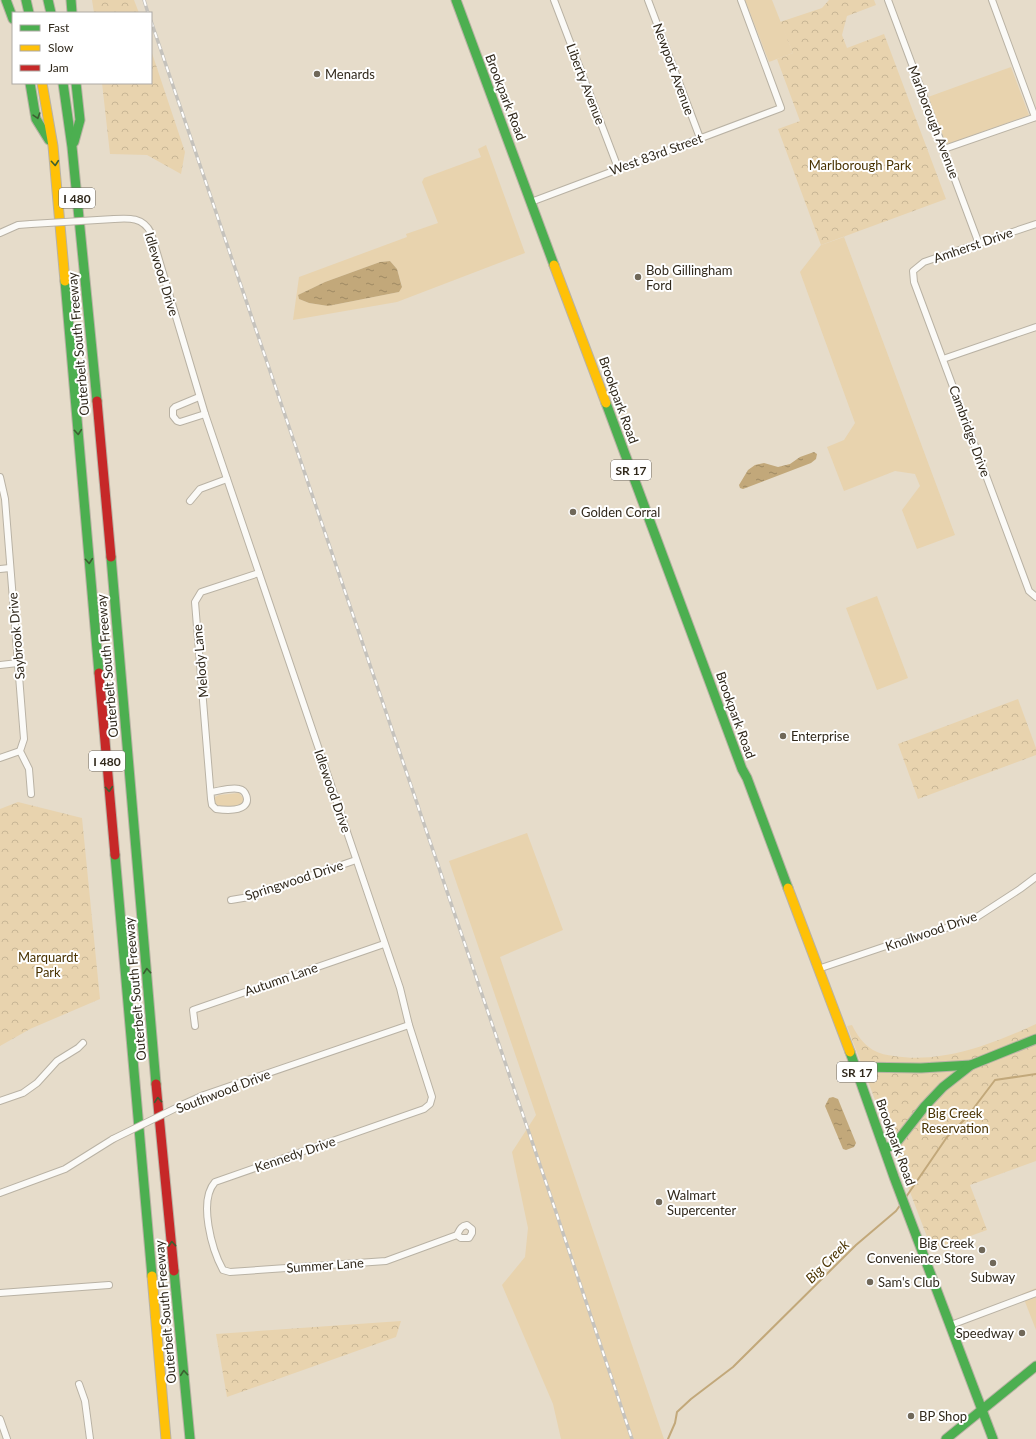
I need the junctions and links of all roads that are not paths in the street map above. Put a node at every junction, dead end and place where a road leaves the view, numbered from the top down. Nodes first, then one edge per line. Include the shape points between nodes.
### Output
1 (6, 0) edge
2 (26, 0) edge
3 (48, 0) edge
4 (71, 0) edge
5 (456, 0) edge
6 (554, 0) edge
7 (648, 0) edge
8 (741, 0) edge
9 (888, 0) edge
10 (992, 0) edge
11 (29, 12) edge
12 (51, 12) edge
13 (72, 12) edge
14 (12, 16) edge
15 (30, 84) edge
16 (42, 84) edge
17 (63, 84) edge
18 (76, 84) edge
19 (1036, 117) edge
20 (700, 138) junction
21 (53, 146) junction
22 (72, 147) junction
23 (944, 149) junction
24 (618, 168) junction
25 (531, 202) junction
26 (1036, 224) edge
27 (0, 233) edge
28 (979, 244) junction
29 (913, 271) joint
30 (1035, 329) edge
31 (943, 359) junction
32 (199, 398) junction
33 (205, 414) junction
34 (0, 477) edge
35 (227, 479) junction
36 (190, 501) dead end
37 (10, 568) junction
38 (0, 569) edge
39 (259, 573) junction
40 (1036, 597) edge
41 (18, 663) junction
42 (0, 665) edge
43 (20, 751) junction
44 (0, 758) edge
45 (211, 792) junction
46 (31, 794) dead end
47 (356, 860) junction
48 (1036, 877) edge
49 (231, 900) dead end
50 (384, 944) junction
51 (818, 969) junction
52 (409, 1025) junction
53 (195, 1026) dead end
54 (1036, 1038) edge
55 (84, 1042) dead end
56 (971, 1065) junction
57 (855, 1067) junction
58 (0, 1101) edge
59 (430, 1104) joint
60 (885, 1149) junction
61 (0, 1193) edge
62 (457, 1235) dead end
63 (210, 1239) joint
64 (109, 1285) dead end
65 (0, 1293) edge
66 (1036, 1293) edge
67 (951, 1325) junction
68 (1036, 1366) edge
69 (79, 1384) dead end
70 (982, 1409) junction
71 (0, 1419) edge
72 (7, 1439) edge
73 (90, 1439) edge
74 (166, 1439) edge
75 (190, 1439) edge
76 (946, 1439) edge
77 (993, 1439) edge

1 - 14 main road
2 - 11 main road
3 - 12 main road
4 - 13 main road
5 - 25 main road, Brookpark Road / SR 17
6 - 24 street, Liberty Avenue
7 - 20 street, Newport Avenue
8 - 20 street, West 83rd Street via 781,108
9 - 23 street, Marlborough Avenue
10 - 19 street
15 -> 21 main road via 36,119
16 - 21 main road, Outerbelt South Freeway / I 480
17 - 22 main road, Outerbelt South Freeway / I 480
18 - 22 main road via 80,120
19 - 23 street
20 - 24 street, West 83rd Street
21 -> 74 main road, Outerbelt South Freeway / I 480
75 -> 22 main road, Outerbelt South Freeway / I 480
23 - 28 street, Marlborough Avenue
24 - 25 street, West 83rd Street
25 - 51 main road, Brookpark Road / SR 17
26 - 28 street, Amherst Drive
27 - 32 street, Idlewood Drive, bridge via 31,224 114,219 134,219 144,223 148,228
28 - 29 street, Amherst Drive via 924,262
29 - 31 street, Cambridge Drive via 914,282
30 - 31 street
31 - 40 street, Cambridge Drive via 1029,591
32 - 33 street, Idlewood Drive
32 - 33 street via 175,406 173,416 180,422
33 - 35 street, Idlewood Drive
34 - 37 street, Saybrook Drive via 5,499
35 - 36 street via 200,489
35 - 39 street, Idlewood Drive
37 - 38 street
37 - 41 street, Saybrook Drive
39 - 45 street, Melody Lane via 201,592 195,602
39 - 47 street, Idlewood Drive
41 - 42 street
41 - 43 street, Saybrook Drive via 24,739
43 - 44 street
43 - 46 street via 29,769
45 - 45 street, Melody Lane via 212,805 216,809 244,807 246,803 247,798 239,789
47 - 49 street, Springwood Drive
47 - 50 street, Idlewood Drive
48 - 51 street, Knollwood Drive via 977,917
50 - 52 street, Idlewood Drive via 400,988
50 - 53 street, Autumn Lane via 193,1010
51 - 57 main road, Brookpark Road / SR 17
52 - 59 street, Idlewood Drive via 431,1091
52 - 61 street, Southwood Drive, bridge via 204,1095 113,1139 65,1169
54 - 56 main road
55 - 58 street via 58,1061 28,1090
56 - 57 main road via 921,1068
56 - 60 main road via 943,1087 896,1143
57 - 60 main road, Brookpark Road / SR 17
59 - 63 street, Kennedy Drive via 424,1109 215,1182 209,1188
60 - 67 main road, Brookpark Road / SR 17
62 - 63 street, Summer Lane via 386,1261 230,1272 223,1270
64 - 65 street
66 - 67 street
67 - 70 main road, Brookpark Road / SR 17
68 - 70 main road
69 - 73 street via 85,1401
70 - 76 main road
70 - 77 main road, Brookpark Road / SR 17
71 - 72 street

